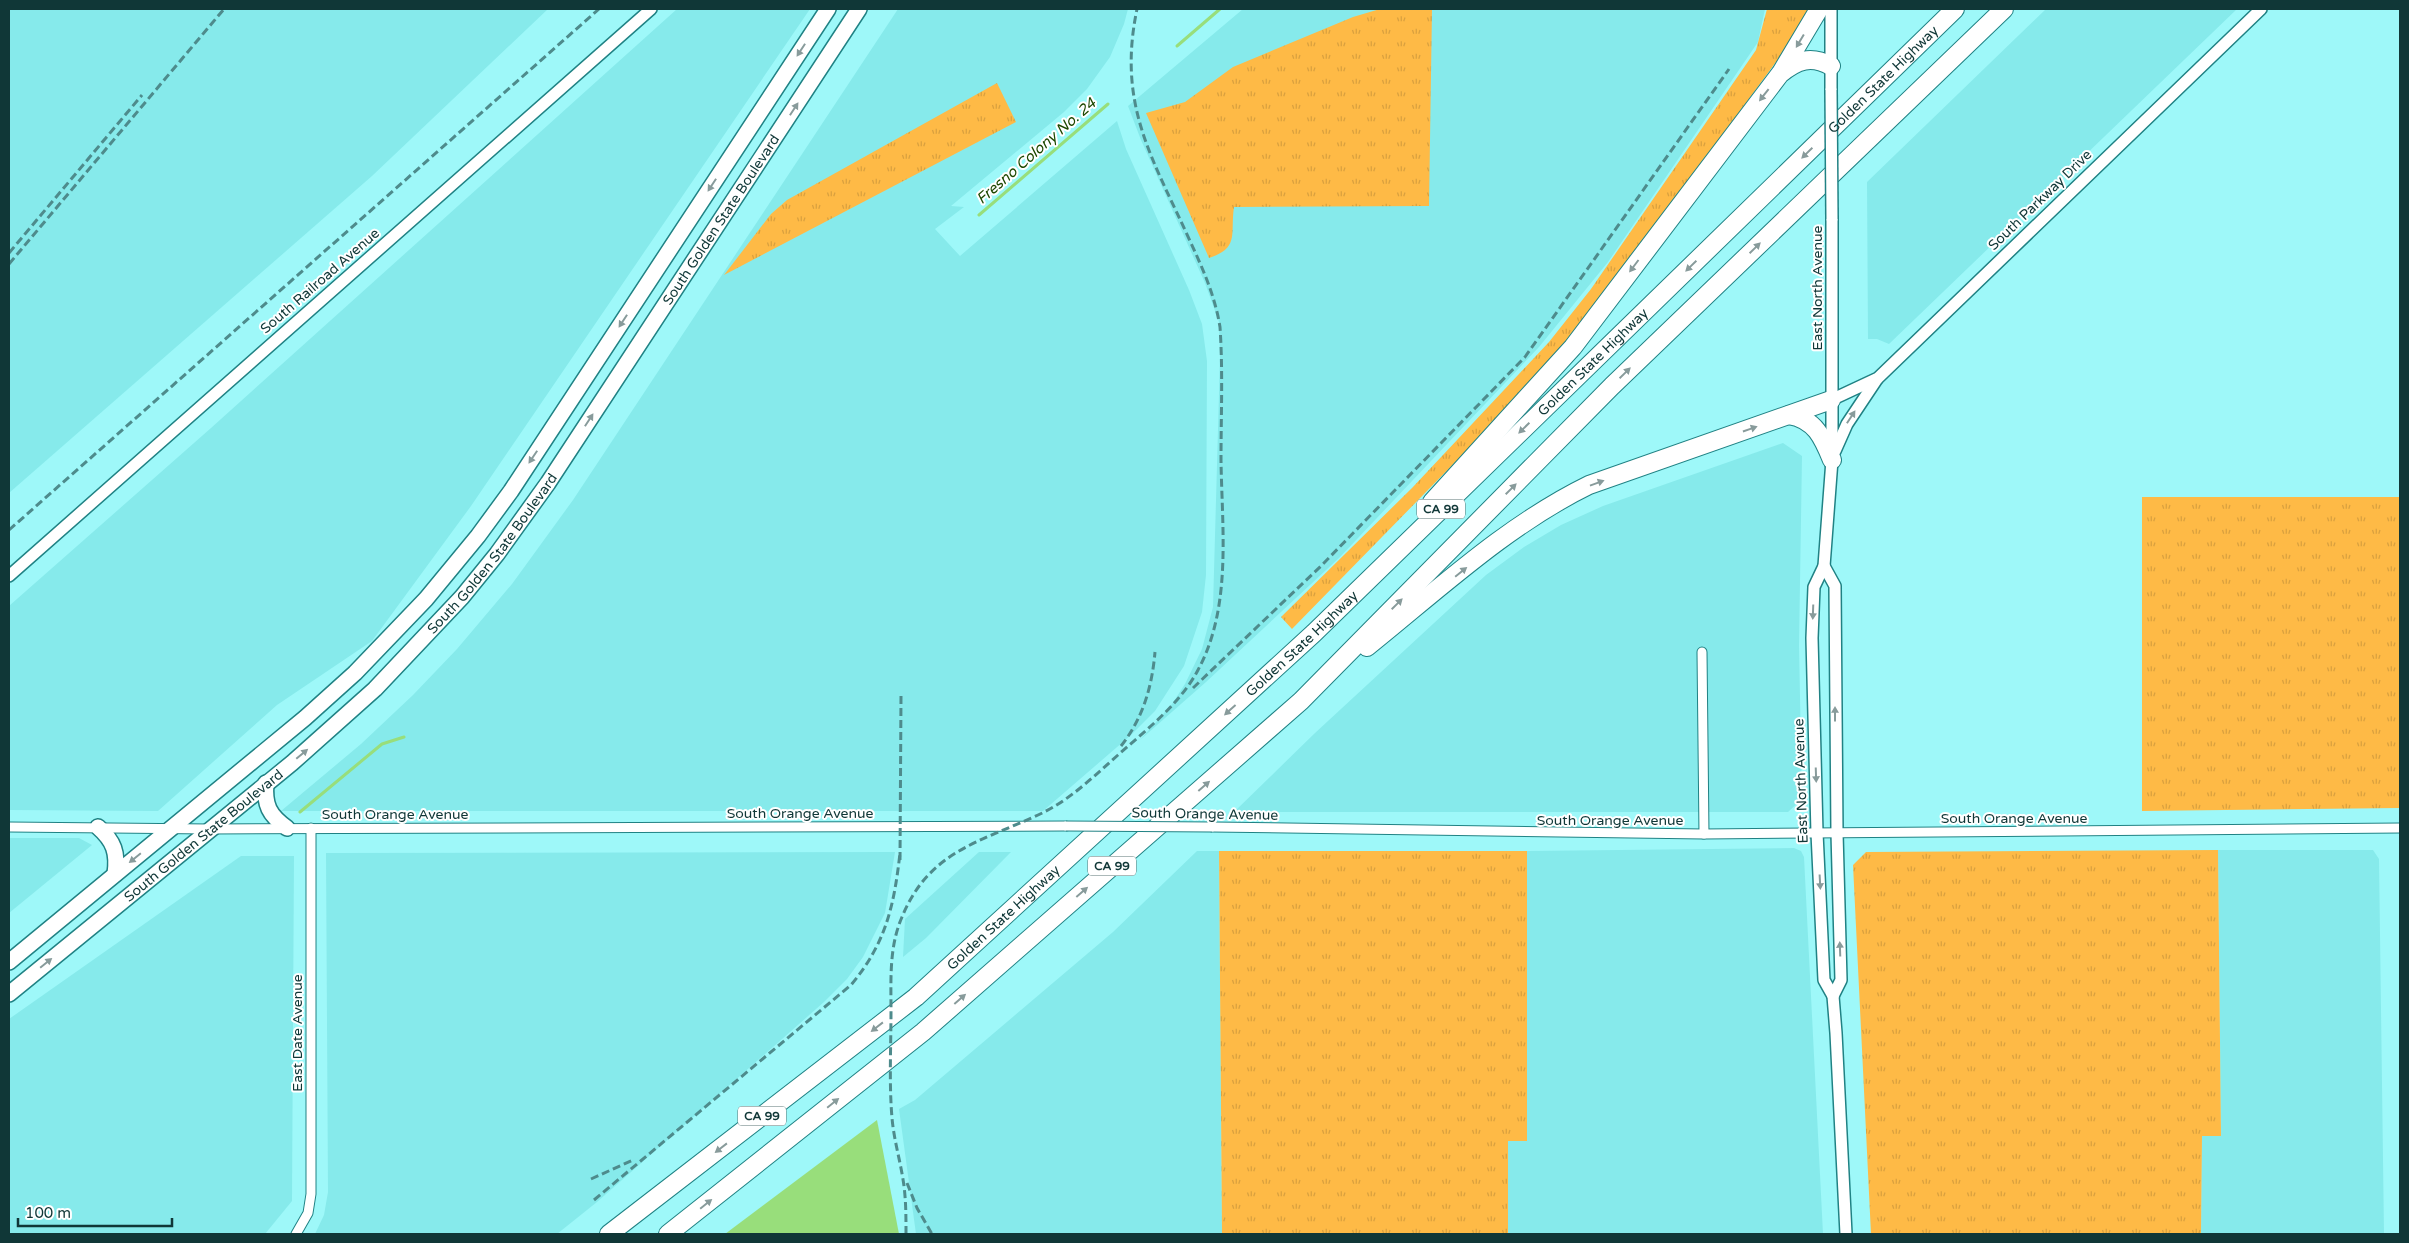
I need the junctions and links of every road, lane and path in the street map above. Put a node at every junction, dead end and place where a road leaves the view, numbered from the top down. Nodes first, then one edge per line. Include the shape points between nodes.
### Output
1 (651, 9) edge
2 (828, 9) edge
3 (859, 9) edge
4 (1819, 9) edge
5 (1831, 9) edge
6 (1955, 9) edge
7 (2004, 9) edge
8 (2260, 9) edge
9 (1831, 66) junction
10 (1780, 74) junction
11 (1878, 378) junction
12 (1831, 400) junction
13 (1789, 415) junction
14 (1832, 460) junction
15 (1824, 566) junction
16 (9, 576) edge
17 (1314, 633) junction
18 (1702, 652) dead end
19 (1301, 701) junction
20 (266, 784) junction
21 (9, 827) edge
22 (98, 827) junction
23 (173, 828) junction
24 (287, 828) junction
25 (311, 828) junction
26 (2400, 828) edge
27 (210, 829) junction
28 (1817, 833) junction
29 (1836, 833) junction
30 (1704, 834) junction
31 (116, 874) junction
32 (9, 962) edge
33 (9, 994) edge
34 (1833, 996) junction
35 (296, 1234) edge
36 (609, 1234) edge
37 (668, 1234) edge
38 (1846, 1234) edge

1 - 16 street, South Railroad Avenue
2 -> 23 main road, South Golden State Boulevard via 511,491 453,567 355,673
20 -> 3 main road, South Golden State Boulevard via 390,674 497,554 580,436
4 -> 10 highway
5 - 9 street, East North Avenue
6 -> 17 highway, Golden State Highway / CA 99
19 -> 7 highway, CA 99 via 1612,386
8 - 11 street, South Parkway Drive
9 - 10 highway via 1808,59 1794,63
9 - 12 street, East North Avenue, bridge
10 -> 17 highway via 1573,347
11 - 12 street, South Parkway Drive
14 -> 11 street via 1847,424
12 - 13 highway
12 - 14 street, East North Avenue
13 - 14 highway via 1800,417 1817,429
19 -> 13 highway via 1540,511 1590,485
14 - 15 street, East North Avenue
15 -> 28 street, East North Avenue via 1814,587 1812,638
29 -> 15 street, East North Avenue via 1835,586
17 -> 36 highway, Golden State Highway / CA 99 via 916,997
18 - 30 street
37 -> 19 highway, CA 99 via 923,1032
20 - 24 main road via 269,813
20 - 27 main road, South Golden State Boulevard
21 - 22 street, South Orange Avenue
22 - 23 street, South Orange Avenue
22 - 31 main road via 114,844
23 - 27 street, South Orange Avenue
23 -> 31 main road, South Golden State Boulevard
24 - 25 street, South Orange Avenue
24 - 27 street, South Orange Avenue
25 - 30 street, South Orange Avenue, bridge via 1066,826
25 - 35 street, East Date Avenue via 311,1194 308,1213
26 - 29 street, South Orange Avenue
33 -> 27 main road, South Golden State Boulevard
28 - 29 street, South Orange Avenue
28 - 30 street, South Orange Avenue
28 -> 34 street, East North Avenue via 1824,980
34 -> 29 street, East North Avenue via 1841,980
31 - 32 main road, South Golden State Boulevard
34 - 38 street, East North Avenue

